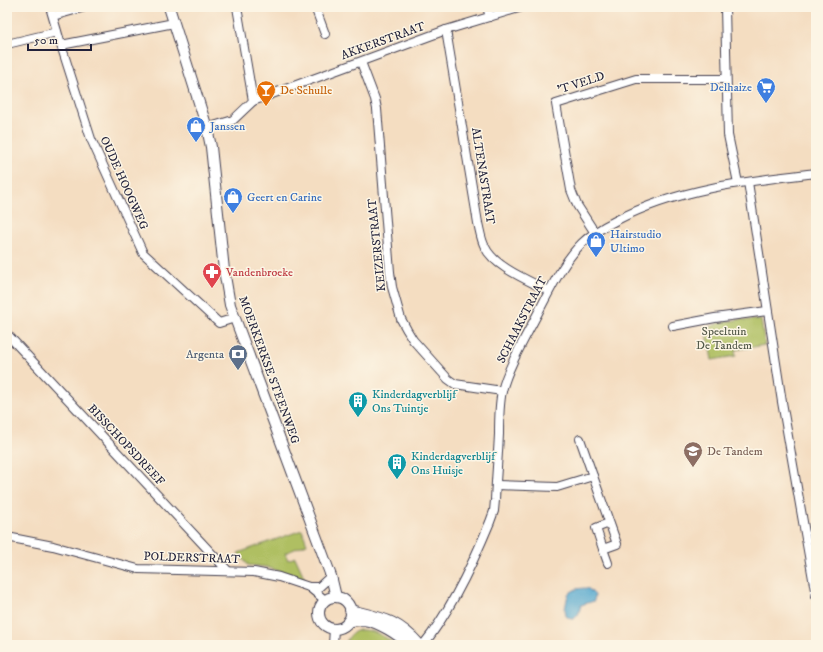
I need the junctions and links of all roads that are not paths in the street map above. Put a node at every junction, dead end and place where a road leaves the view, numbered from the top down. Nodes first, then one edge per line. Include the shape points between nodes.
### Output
1 (50, 7) edge
2 (85, 7) edge
3 (169, 7) edge
4 (237, 7) edge
5 (315, 7) edge
6 (487, 7) edge
7 (522, 7) edge
8 (725, 7) edge
9 (53, 16) junction
10 (490, 17) junction
11 (174, 23) junction
12 (446, 30) junction
13 (58, 32) junction
14 (325, 34) dead end
15 (7, 44) edge
16 (61, 45) junction
17 (361, 62) junction
18 (726, 79) junction
19 (253, 101) junction
20 (207, 128) junction
21 (816, 173) edge
22 (748, 182) junction
23 (738, 183) junction
24 (595, 233) junction
25 (549, 291) junction
26 (768, 311) junction
27 (235, 318) junction
28 (673, 326) dead end
29 (7, 334) edge
30 (502, 391) junction
31 (580, 439) dead end
32 (593, 476) junction
33 (496, 485) junction
34 (610, 523) junction
35 (7, 537) edge
36 (603, 549) junction
37 (608, 563) dead end
38 (228, 571) junction
39 (331, 576) junction
40 (309, 587) junction
41 (816, 596) edge
42 (336, 597) junction
43 (325, 600) junction
44 (350, 610) junction
45 (348, 621) junction
46 (334, 628) junction
47 (334, 645) edge
48 (409, 645) edge
49 (421, 645) edge

1 - 9 street, OUDE HOOGWEG
2 - 9 street
3 - 11 street, MOERKERKSE STEENWEG
4 - 19 street
5 - 14 street
6 - 10 street
7 - 10 street, AKKERSTRAAT
8 - 18 street
9 - 13 street, OUDE HOOGWEG
10 - 12 street, AKKERSTRAAT
11 - 16 street
11 - 20 street, MOERKERKSE STEENWEG
12 - 17 street, AKKERSTRAAT
12 - 25 street, ALTENASTRAAT via 478,223 485,249 496,261
13 - 15 street
13 - 16 street, OUDE HOOGWEG
16 - 27 street, OUDE HOOGWEG via 91,139 143,253 219,323
17 - 19 street, AKKERSTRAAT
17 - 30 street, KEIZERSTRAAT via 377,109 390,272 401,318 413,340 448,379 455,384
18 - 23 street via 728,134
18 - 24 street, 'T VELD via 636,79 556,104 571,190 577,205
19 - 20 street via 233,120
20 - 27 street, MOERKERKSE STEENWEG via 213,160 224,270
21 - 22 street, SCHAAKSTRAAT
22 - 23 street, SCHAAKSTRAAT
22 - 26 street
23 - 24 street, SCHAAKSTRAAT via 682,194 652,204 622,217
24 - 25 street, SCHAAKSTRAAT via 573,252
25 - 30 street, SCHAAKSTRAAT via 510,368
26 - 28 street
26 - 41 street
27 - 39 street, MOERKERKSE STEENWEG
29 - 38 street, BISSCHOPSDREEF
30 - 33 street, SCHAAKSTRAAT
31 - 32 street
32 - 33 street via 557,487
32 - 34 street
33 - 49 street, SCHAAKSTRAAT via 494,510 486,534 453,600 440,622
34 - 36 street via 617,544
34 - 36 street via 596,528
35 - 38 street, POLDERSTRAAT via 53,546 138,569
36 - 37 street
38 - 40 street, POLDERSTRAAT via 254,572
39 - 40 street via 319,587
39 - 42 street, MOERKERKSE STEENWEG
40 - 43 street, POLDERSTRAAT
42 - 43 street
42 - 44 street via 345,600
43 - 46 street via 319,609 321,621 326,626
44 - 45 street
44 - 49 street via 388,620 406,630
45 - 46 street via 342,627
45 - 48 street via 365,620 374,623 398,635
46 - 47 street

